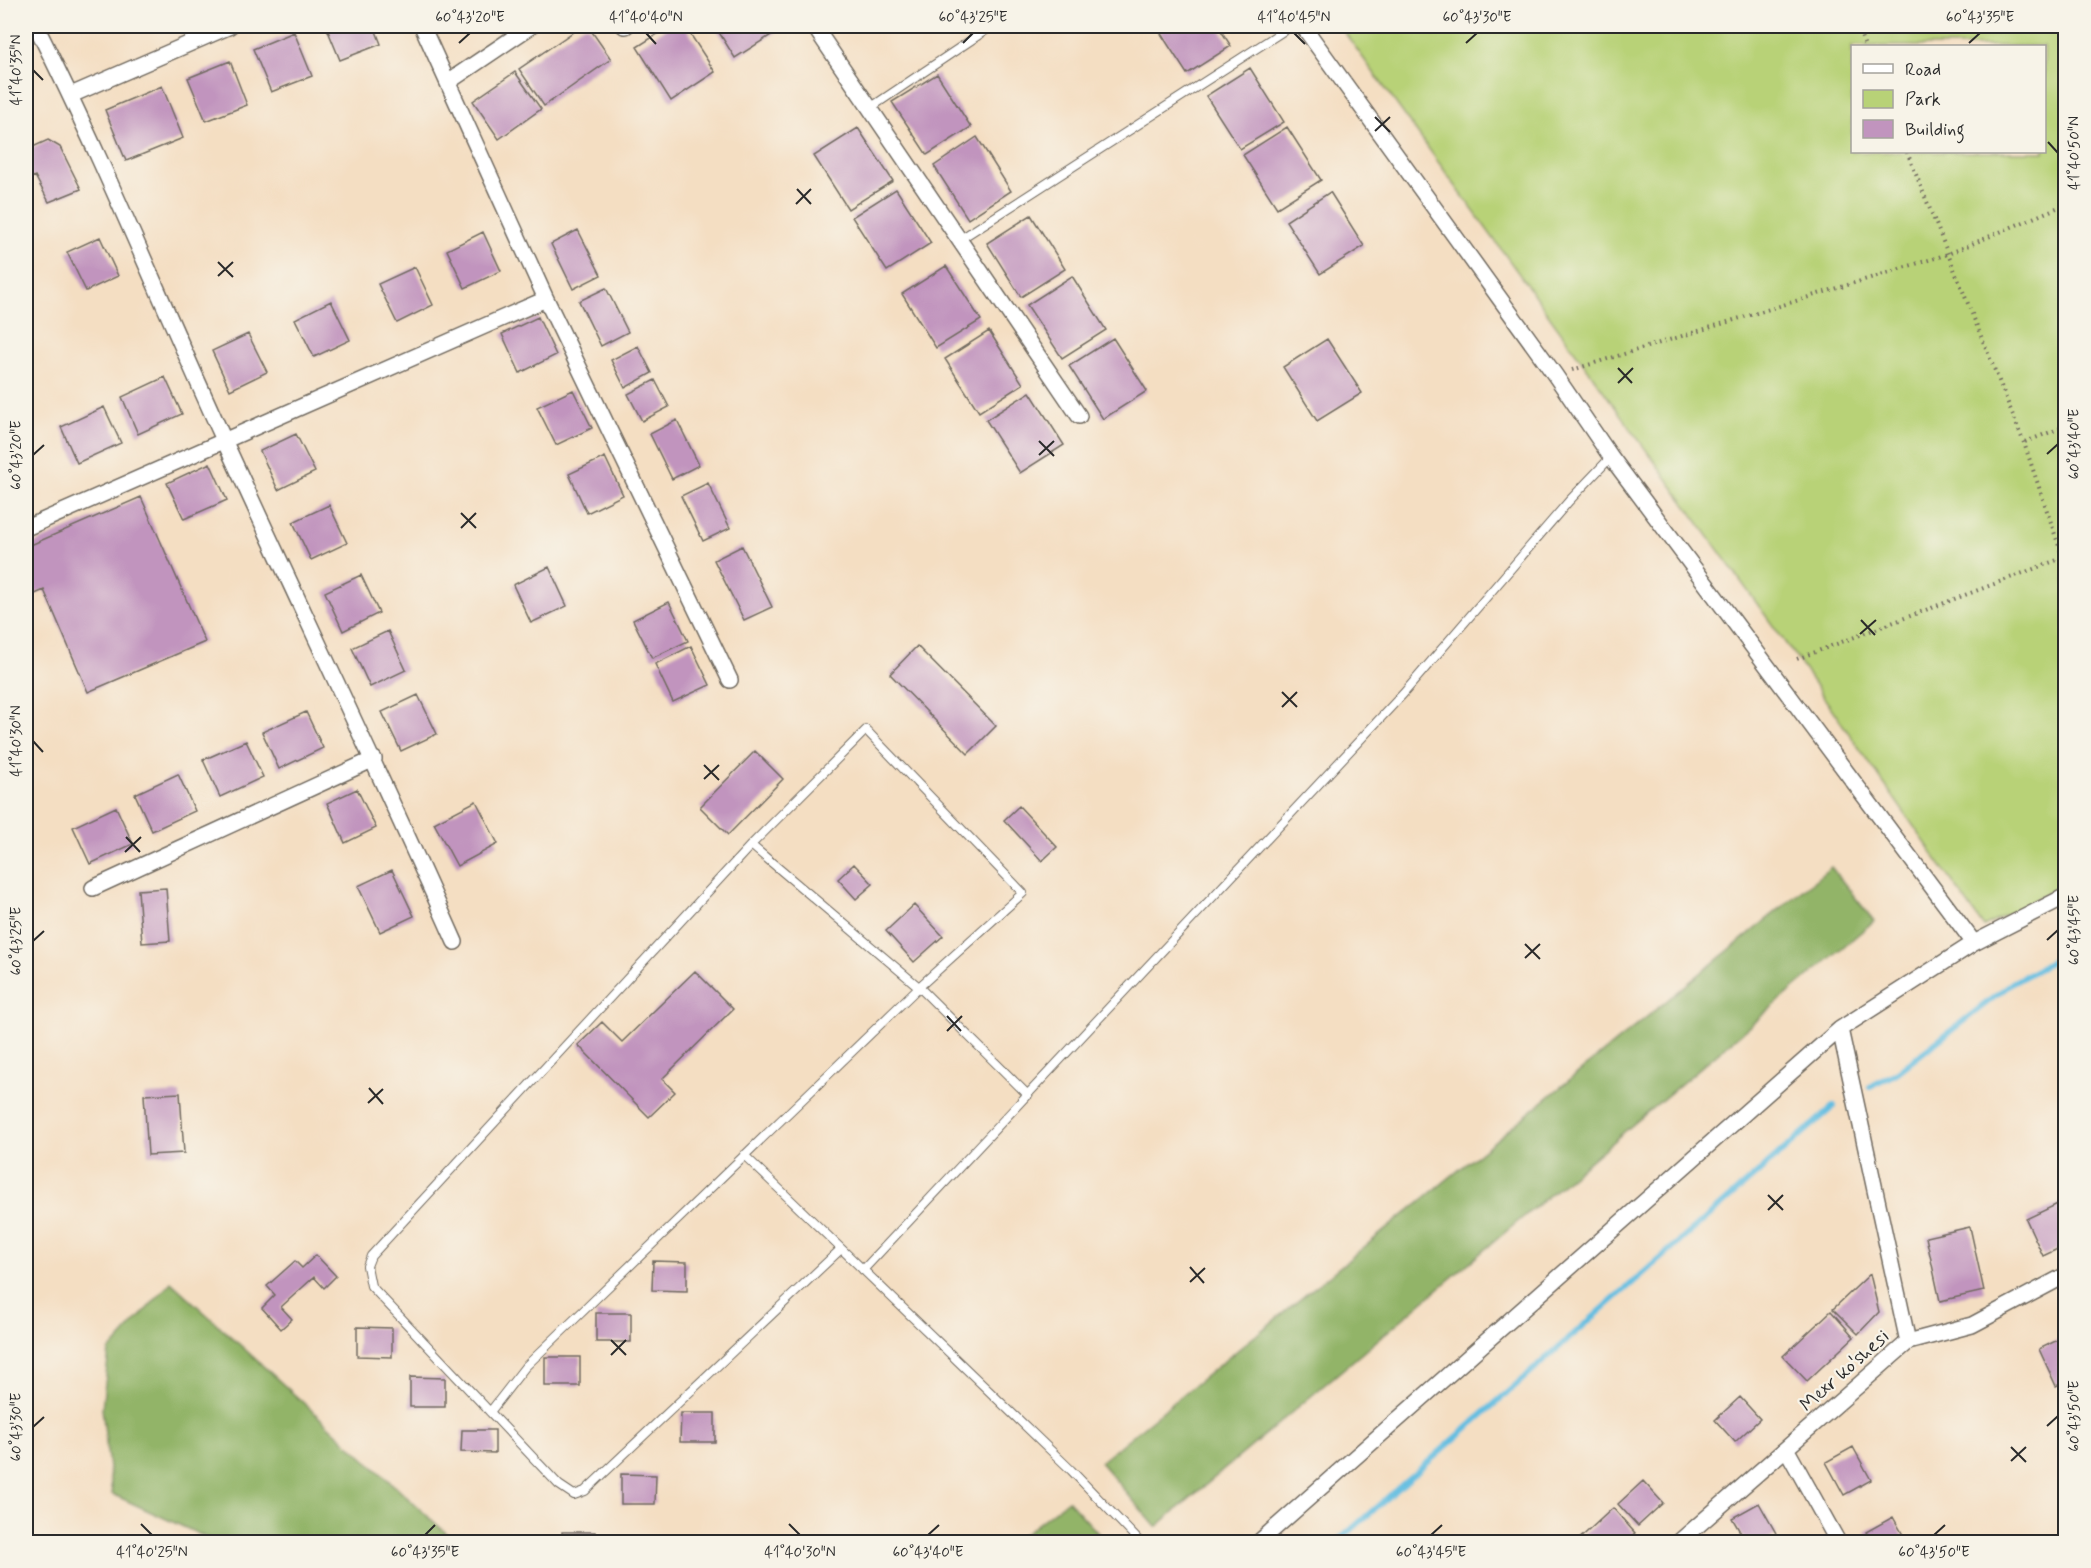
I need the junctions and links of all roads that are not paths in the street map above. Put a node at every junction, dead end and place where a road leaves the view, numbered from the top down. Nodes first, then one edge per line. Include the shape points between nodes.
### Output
1 (36, 26) edge
2 (230, 26) edge
3 (422, 26) edge
4 (531, 26) edge
5 (814, 26) edge
6 (992, 26) edge
7 (1291, 26) edge
8 (1303, 26) edge
9 (448, 82) junction
10 (71, 95) junction
11 (870, 108) junction
12 (959, 240) junction
13 (546, 299) junction
14 (1079, 416) dead end
15 (224, 441) junction
16 (1611, 457) junction
17 (26, 528) edge
18 (730, 680) dead end
19 (374, 759) junction
20 (751, 845) junction
21 (93, 888) dead end
22 (2066, 896) edge
23 (455, 942) dead end
24 (1974, 943) junction
25 (919, 987) junction
26 (1840, 1029) junction
27 (1028, 1095) junction
28 (744, 1155) junction
29 (841, 1249) junction
30 (863, 1270) junction
31 (2066, 1275) edge
32 (1908, 1342) junction
33 (490, 1412) junction
34 (1787, 1450) junction
35 (1140, 1542) edge
36 (1259, 1542) edge
37 (1679, 1542) edge
38 (1838, 1542) edge

1 - 10 street
2 - 10 street
3 - 9 street
4 - 9 street
5 - 11 street
6 - 11 lane
7 - 12 lane
8 - 16 street
9 - 13 street
10 - 15 street
11 - 12 street
12 - 14 street
13 - 15 street
13 - 18 street
15 - 17 street
15 - 19 street
16 - 24 street
16 - 27 lane via 1403,694
19 - 21 street
19 - 23 street
20 - 25 lane
20 - 25 lane via 866,730 1023,893
20 - 33 lane via 371,1256 367,1266 371,1286
22 - 24 street
24 - 26 street
25 - 27 lane
25 - 28 lane
26 - 32 street
26 - 36 street
27 - 30 lane
28 - 29 lane
28 - 33 lane via 525,1367
29 - 30 lane
29 - 33 lane via 585,1491 574,1495 559,1485
30 - 35 lane via 1071,1470
31 - 32 street, Mexr ko'shesi via 1972,1324
32 - 34 street, Mexr ko'shesi
34 - 37 street, Mexr ko'shesi
34 - 38 street

